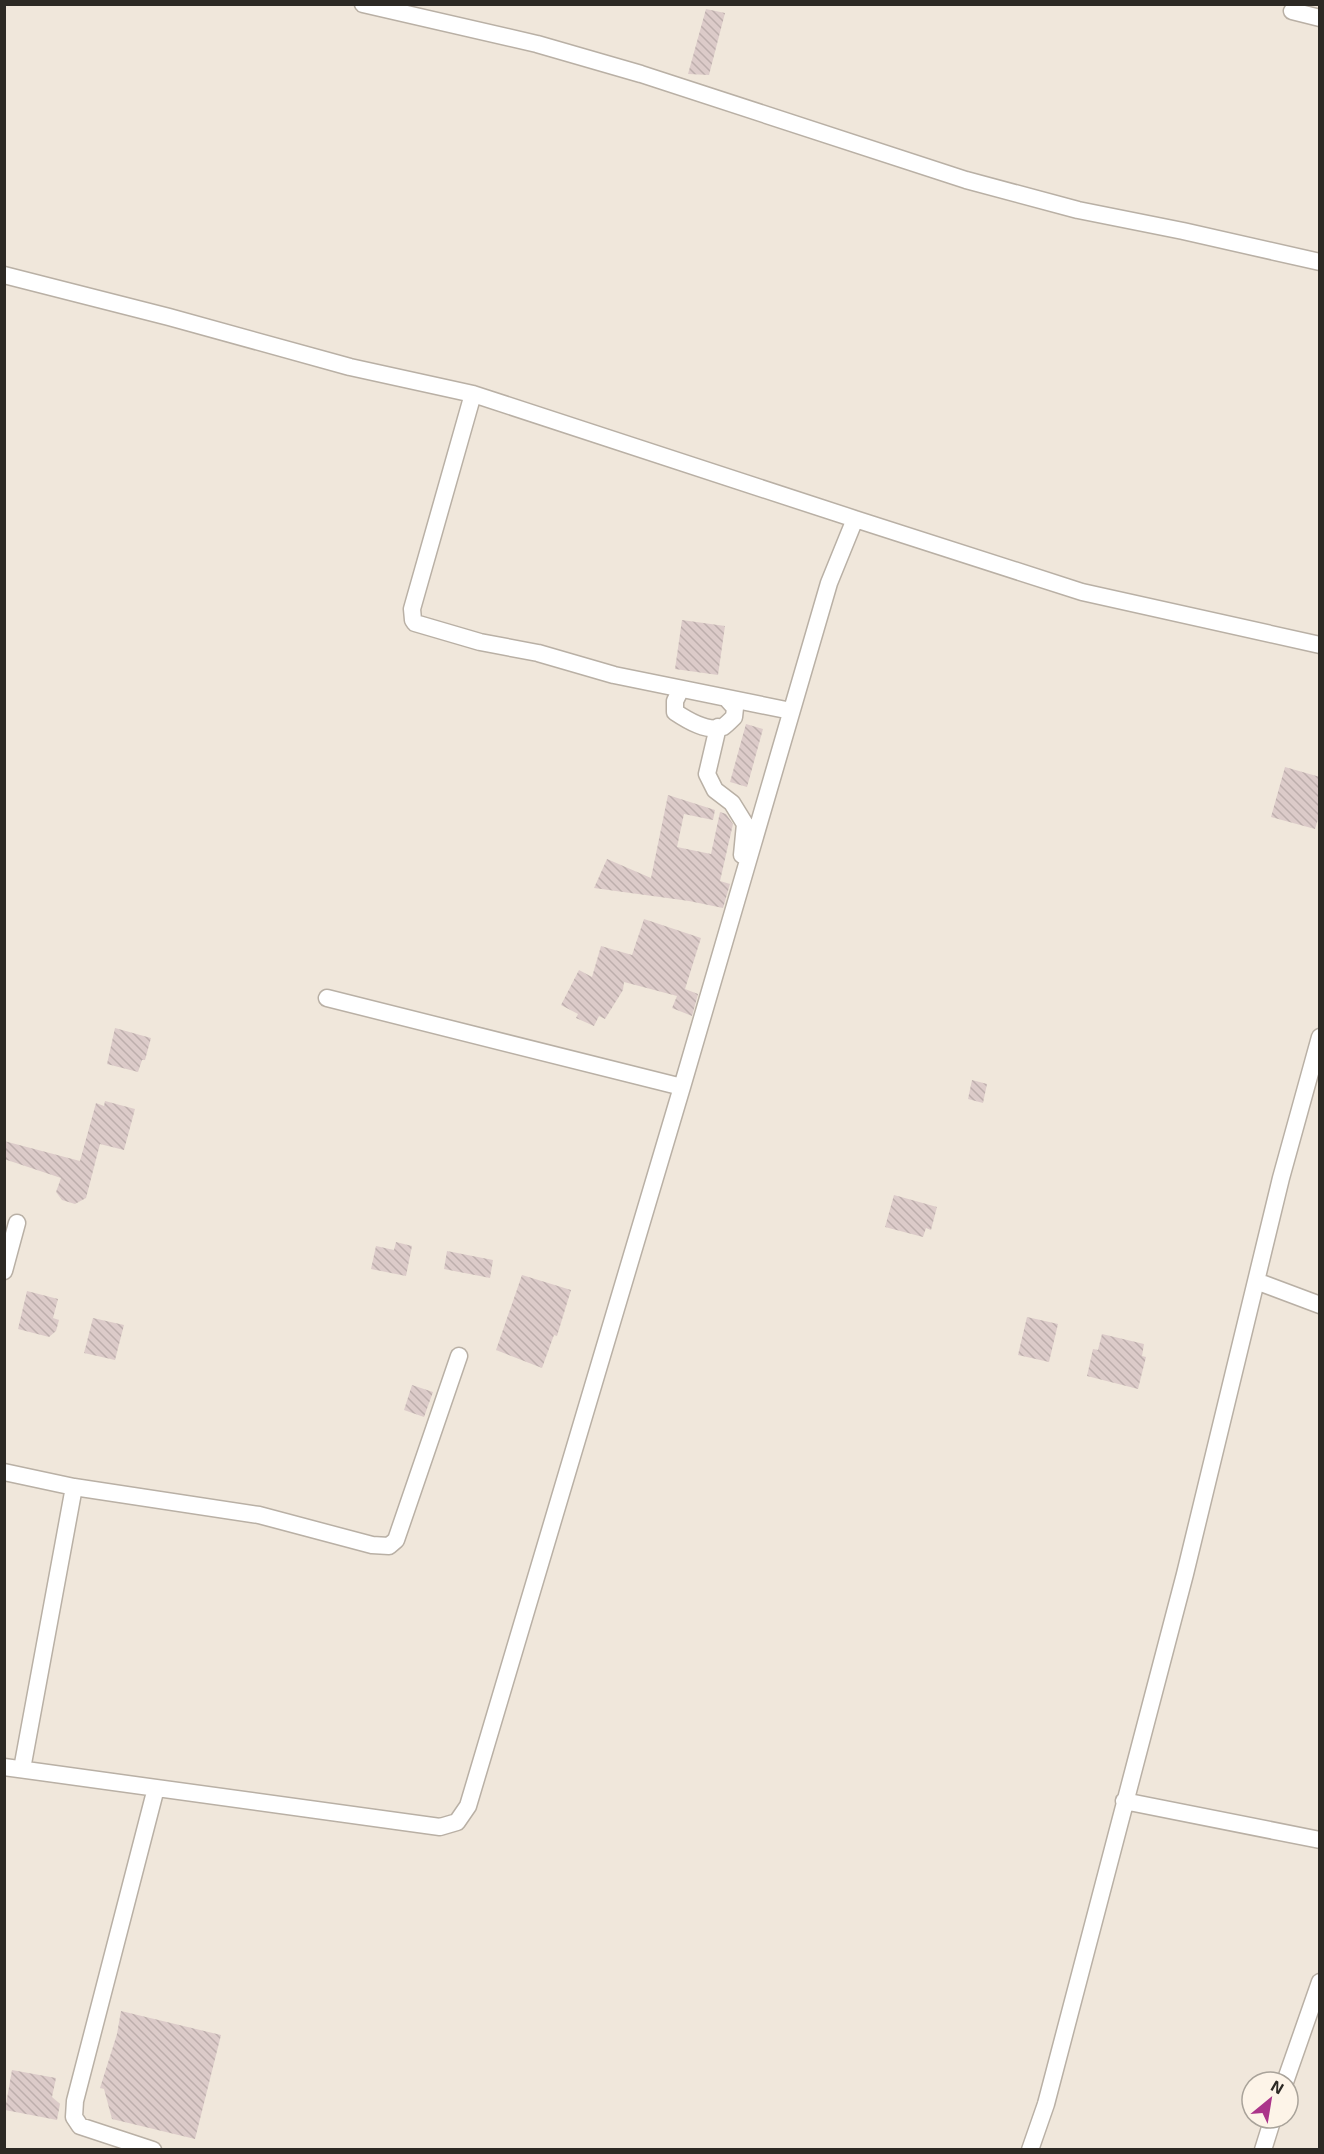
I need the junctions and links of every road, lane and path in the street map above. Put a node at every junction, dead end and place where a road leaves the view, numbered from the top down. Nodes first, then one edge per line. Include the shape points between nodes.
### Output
1 (363, 4) edge
2 (1292, 11) dead end
3 (1320, 18) edge
4 (1320, 262) edge
5 (4, 275) edge
6 (473, 394) junction
7 (855, 519) junction
8 (1320, 645) edge
9 (681, 689) junction
10 (726, 698) junction
11 (791, 711) junction
12 (718, 727) junction
13 (744, 875) junction
14 (327, 998) dead end
15 (1320, 1037) edge
16 (682, 1087) junction
17 (17, 1223) dead end
18 (4, 1271) edge
19 (1256, 1281) junction
20 (1320, 1305) edge
21 (459, 1356) dead end
22 (4, 1472) edge
23 (74, 1487) junction
24 (4, 1767) edge
25 (22, 1769) junction
26 (156, 1788) junction
27 (1124, 1802) junction
28 (1320, 1840) edge
29 (1320, 1982) edge
30 (1290, 2070) edge
31 (1269, 2130) edge
32 (153, 2150) edge
33 (1030, 2150) edge
34 (1263, 2150) edge

1 - 4 street via 537,44 641,74 966,180 1066,207
2 - 3 street
5 - 6 street via 350,367
6 - 7 street
6 - 9 street via 412,609 413,621 480,642
7 - 8 street via 1082,592
7 - 11 street via 829,584
9 - 10 street
9 - 12 street via 675,712 689,721
10 - 11 street
10 - 12 street via 735,708 734,717
11 - 13 street
12 - 13 street via 707,774 715,790 732,803 745,824
13 - 16 street
14 - 16 street
15 - 19 street
16 - 26 street via 468,1806 457,1822 440,1827
17 - 18 street
19 - 20 street
19 - 27 street via 1185,1574
21 - 23 street via 396,1540 389,1546 259,1515
22 - 23 street
23 - 25 street
24 - 25 street
25 - 26 street
26 - 32 street via 74,2117 80,2126
27 - 28 street
27 - 33 street via 1046,2104
29 - 30 street
31 - 34 street

